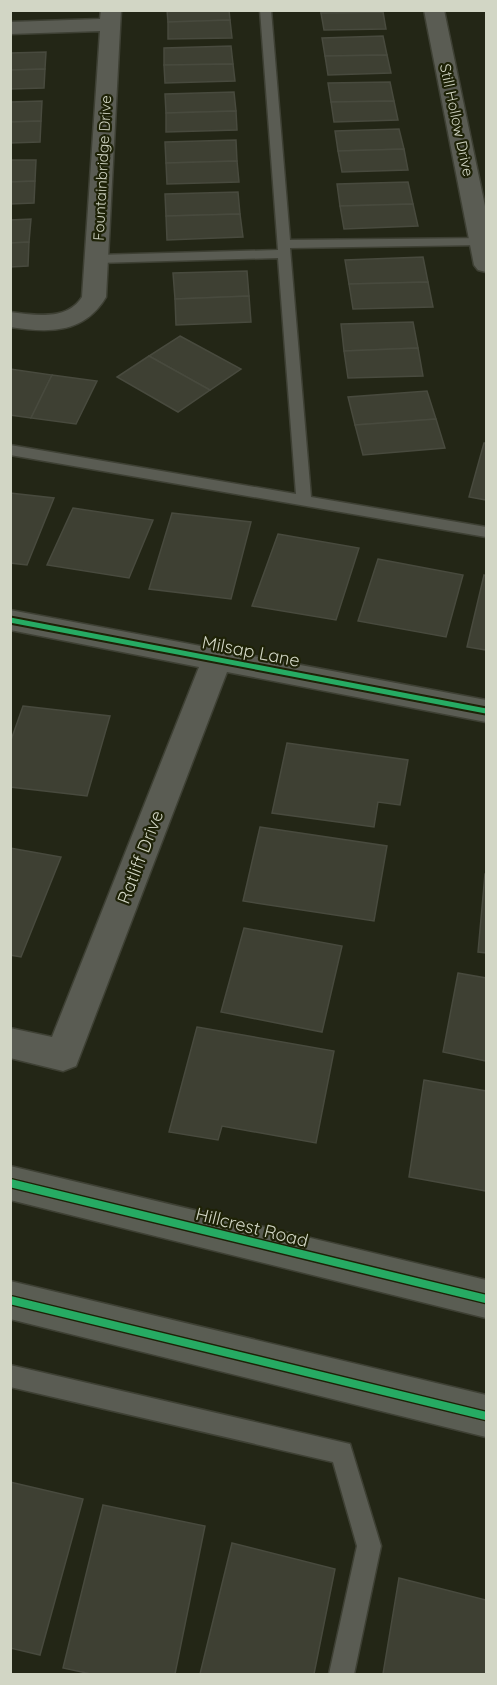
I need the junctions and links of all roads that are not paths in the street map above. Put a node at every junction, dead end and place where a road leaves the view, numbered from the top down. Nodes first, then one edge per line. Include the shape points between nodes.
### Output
1 (265, 10) edge
2 (434, 10) edge
3 (111, 18) edge
4 (10, 28) edge
5 (482, 241) junction
6 (284, 249) junction
7 (97, 259) junction
8 (486, 265) edge
9 (10, 319) edge
10 (10, 450) edge
11 (304, 501) junction
12 (486, 532) edge
13 (10, 621) edge
14 (217, 659) junction
15 (486, 711) edge
16 (10, 1043) edge
17 (10, 1183) edge
18 (486, 1299) edge
19 (10, 1300) edge
20 (10, 1376) edge
21 (486, 1416) edge
22 (342, 1674) edge

1 - 6 lane
2 - 5 street, Still Hollow Drive
3 - 4 street
3 - 7 street, Fountainbridge Drive
5 - 6 lane
5 - 8 street, Still Hollow Drive
6 - 7 lane
6 - 11 lane
7 - 9 street, Fountainbridge Drive via 94,297 75,317 35,323
10 - 11 lane
11 - 12 lane
13 - 14 street, Milsap Lane
14 - 15 street, Milsap Lane
14 - 16 street, Ratliff Drive via 63,1055
17 - 18 main road, Hillcrest Road
19 - 21 main road
20 - 22 lane via 342,1452 369,1546

